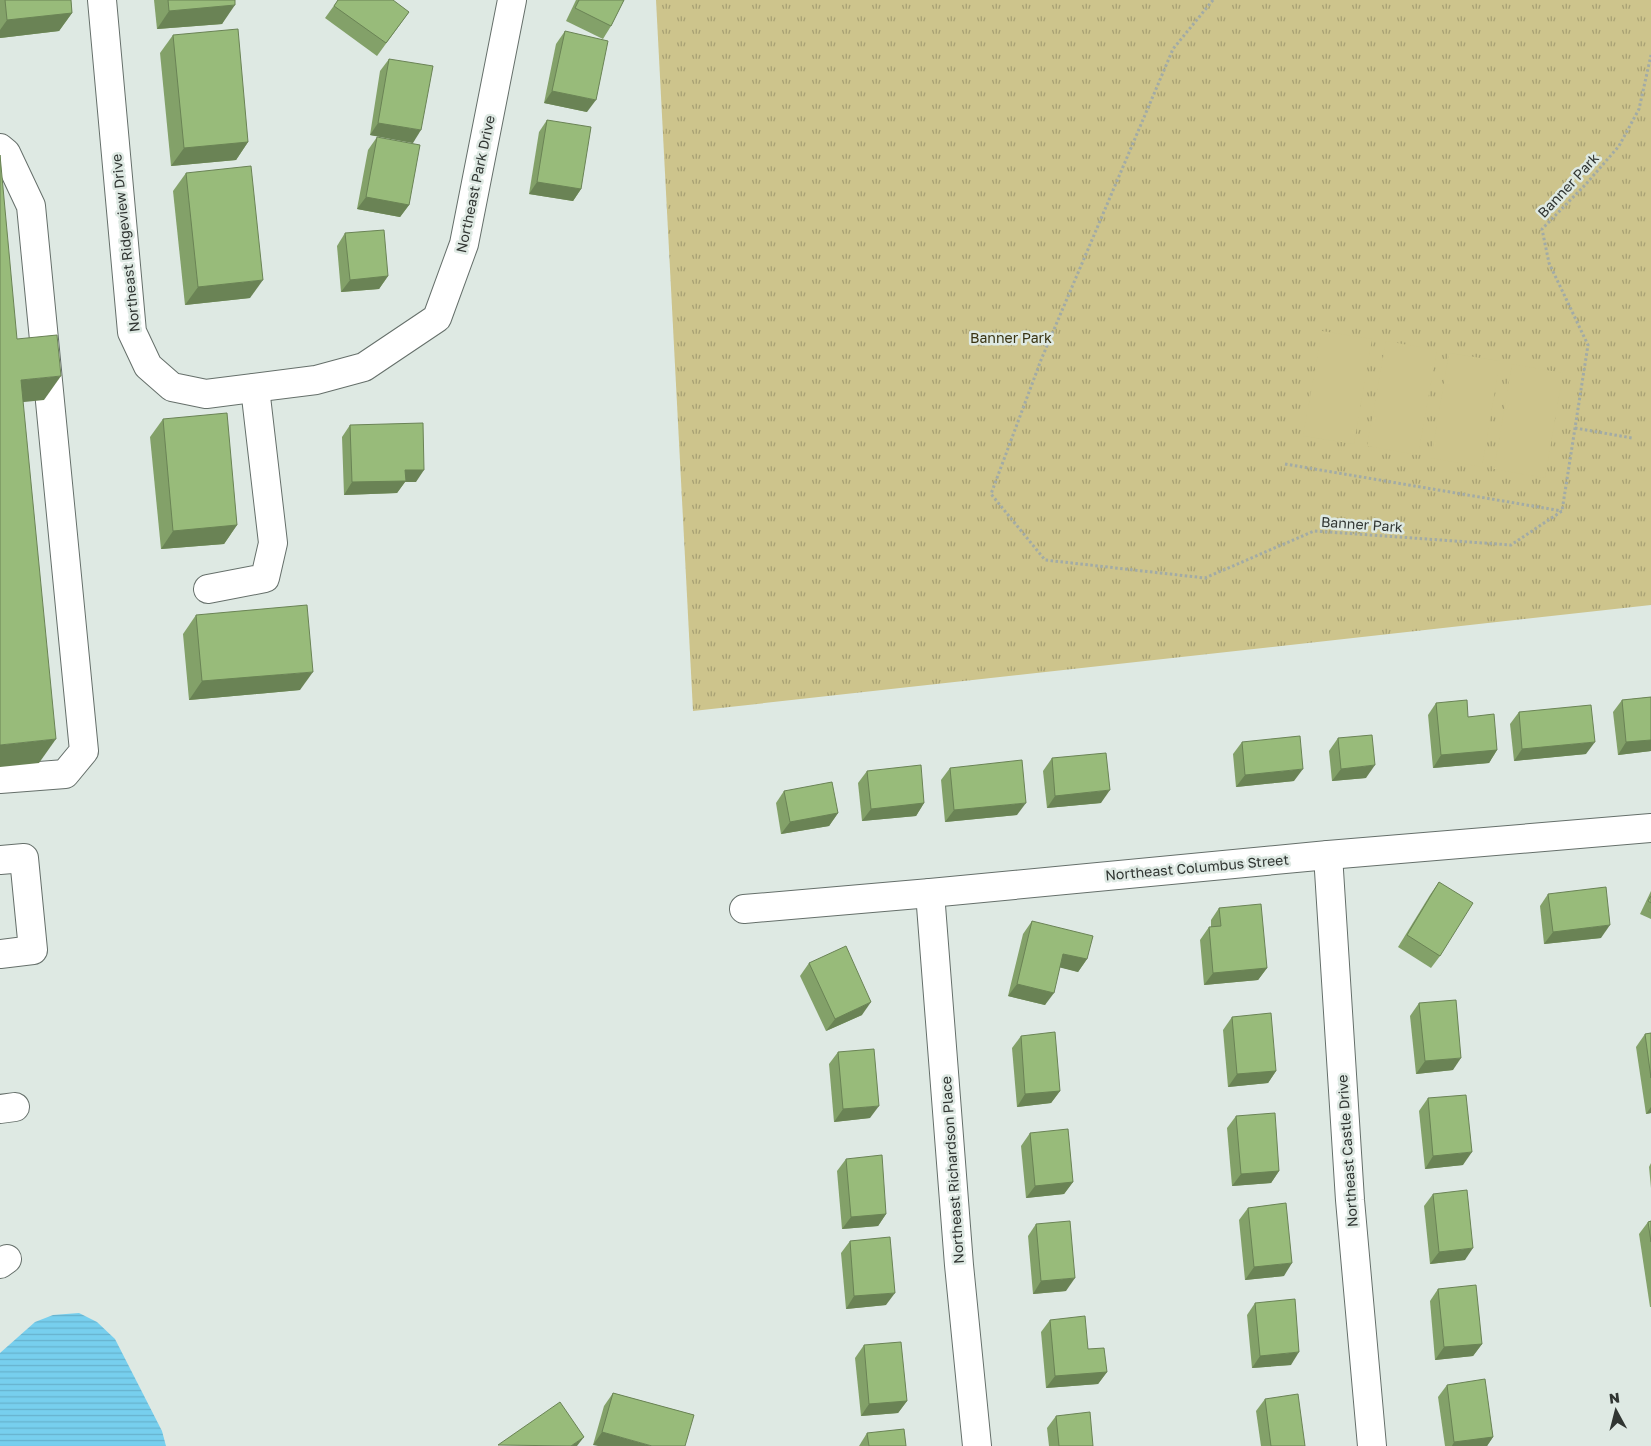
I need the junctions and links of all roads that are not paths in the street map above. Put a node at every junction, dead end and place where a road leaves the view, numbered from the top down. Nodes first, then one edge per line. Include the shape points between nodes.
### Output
1 (102, 0) edge
2 (512, 0) edge
3 (0, 148) edge
4 (316, 380) joint
5 (255, 388) junction
6 (208, 589) dead end
7 (0, 779) edge
8 (1651, 828) edge
9 (1328, 855) junction
10 (0, 860) edge
11 (930, 893) junction
12 (744, 909) dead end
13 (0, 954) edge
14 (977, 1446) edge
15 (1372, 1446) edge

1 - 5 street, Northeast Ridgeview Drive via 132,332 148,366 172,387 206,394
2 - 4 street, Northeast Park Drive via 464,244 437,318 364,367
3 - 7 street via 6,152 31,206 84,751 65,774
4 - 5 street, Northeast Ridgeview Drive
5 - 6 street via 273,543 265,578
8 - 9 street, Northeast Columbus Street
9 - 11 street, Northeast Columbus Street
9 - 15 street, Northeast Castle Drive via 1350,1200
10 - 13 street via 24,858 33,950
11 - 12 street, Northeast Columbus Street
11 - 14 street, Northeast Richardson Place via 959,1265

